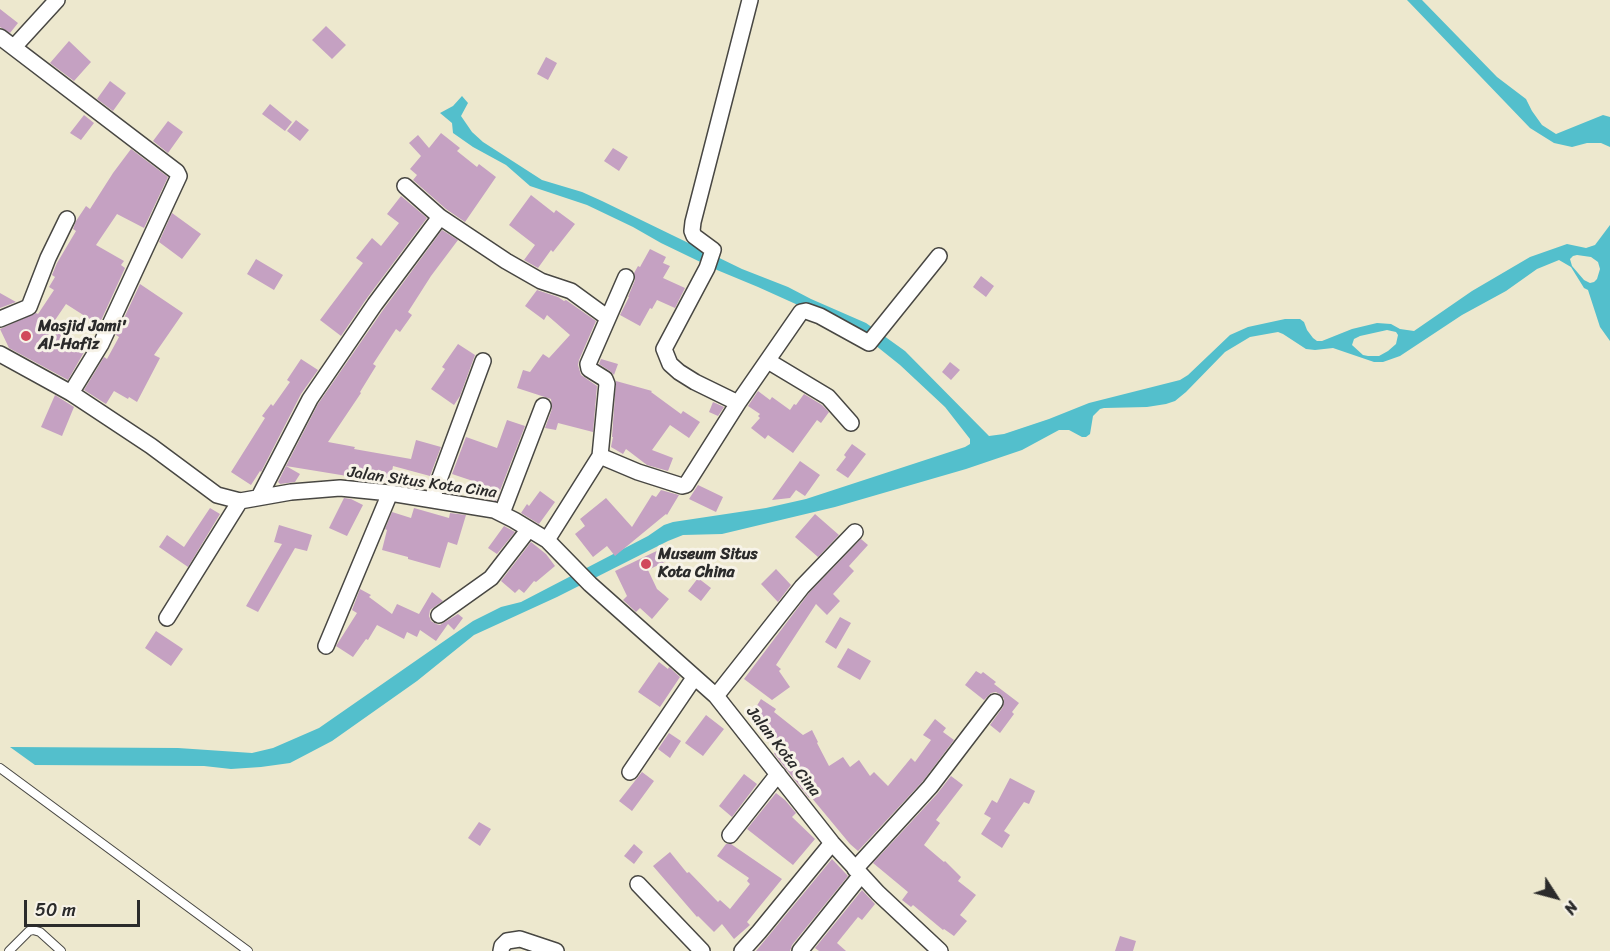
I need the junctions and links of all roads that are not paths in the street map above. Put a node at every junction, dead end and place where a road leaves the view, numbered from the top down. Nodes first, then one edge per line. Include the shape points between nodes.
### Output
1 (57, 0) edge
2 (750, 0) edge
3 (0, 38) edge
4 (14, 47) junction
5 (405, 186) dead end
6 (440, 217) junction
7 (67, 219) dead end
8 (939, 256) dead end
9 (626, 277) dead end
10 (608, 318) junction
11 (0, 319) edge
12 (0, 354) edge
13 (483, 361) dead end
14 (768, 361) junction
15 (71, 393) junction
16 (738, 403) junction
17 (543, 406) dead end
18 (851, 423) dead end
19 (600, 456) junction
20 (390, 493) junction
21 (259, 497) junction
22 (432, 499) junction
23 (240, 501) junction
24 (502, 513) junction
25 (529, 529) junction
26 (855, 532) dead end
27 (547, 540) junction
28 (590, 584) joint
29 (439, 615) dead end
30 (167, 618) dead end
31 (326, 646) dead end
32 (694, 678) junction
33 (716, 696) junction
34 (995, 702) dead end
35 (0, 768) edge
36 (630, 771) dead end
37 (778, 774) junction
38 (730, 835) dead end
39 (832, 843) junction
40 (858, 872) junction
41 (638, 885) dead end
42 (9, 951) edge
43 (61, 951) edge
44 (248, 951) edge
45 (501, 951) edge
46 (556, 951) edge
47 (702, 951) edge
48 (742, 951) edge
49 (800, 951) edge
50 (940, 951) edge

1 - 4 street
2 - 16 street via 693,222 694,236 713,250 664,352 679,372
3 - 4 street
4 - 15 street via 179,176 101,345
5 - 6 street
6 - 10 street via 529,275 578,294
6 - 21 street via 310,399
7 - 11 street via 29,308
8 - 14 street via 869,343 803,311
9 - 10 street
10 - 19 street via 588,364 607,384
12 - 15 street
13 - 22 street
14 - 16 street
14 - 18 street via 828,397
15 - 23 street via 213,492
16 - 19 street via 686,485 638,472
17 - 24 street
19 - 27 street
20 - 21 street, Jalan Situs Kota Cina via 340,488
20 - 22 street, Jalan Situs Kota Cina
20 - 31 street
21 - 23 street, Jalan Situs Kota Cina
22 - 24 street, Jalan Situs Kota Cina
23 - 30 street
24 - 25 street, Jalan Situs Kota Cina
25 - 27 street, Jalan Situs Kota Cina
25 - 29 street via 491,578
26 - 33 street via 802,587
27 - 28 street, Jalan Situs Kota Cina
28 - 32 street, Jalan Kota Cina
32 - 33 street, Jalan Kota Cina
32 - 36 street
33 - 37 street, Jalan Kota Cina
34 - 40 street
35 - 44 lane
37 - 38 street
37 - 39 street, Jalan Kota Cina
39 - 40 street, Jalan Kota Cina
39 - 48 street
40 - 49 street
40 - 50 street, Jalan Kota Cina
41 - 47 street
42 - 43 lane via 33,930
45 - 46 street via 507,941 520,939

